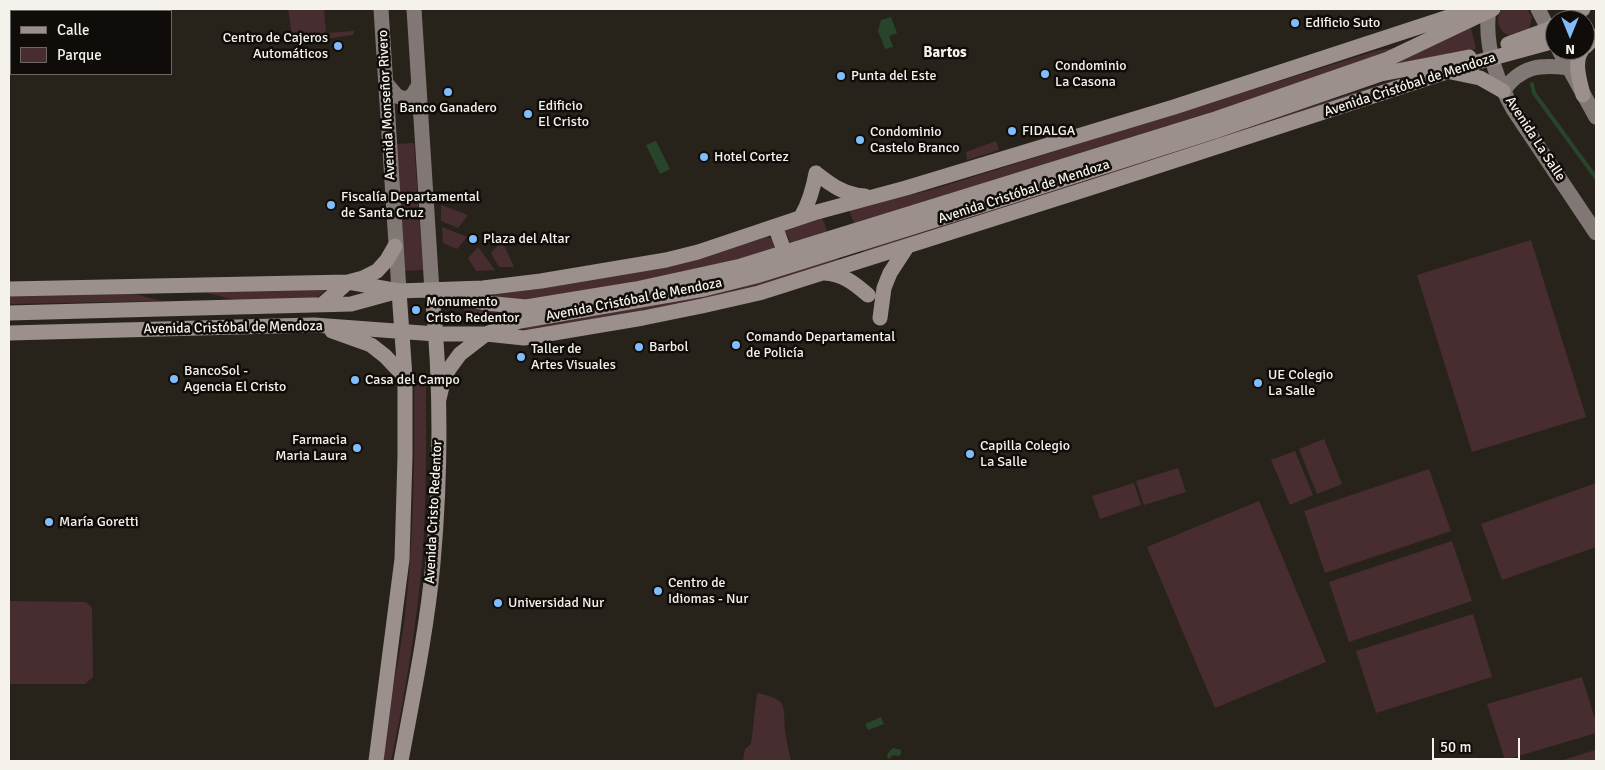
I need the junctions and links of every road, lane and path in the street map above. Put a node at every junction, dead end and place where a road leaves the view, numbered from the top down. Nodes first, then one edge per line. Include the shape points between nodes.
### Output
1 (381, 9) edge
2 (414, 9) edge
3 (1470, 9) edge
4 (1490, 9) edge
5 (1538, 9) edge
6 (1545, 20) edge
7 (1545, 38) edge
8 (1491, 54) junction
9 (1565, 60) edge
10 (1579, 60) edge
11 (1569, 68) junction
12 (1449, 72) junction
13 (386, 83) junction
14 (418, 86) junction
15 (1503, 91) junction
16 (1583, 94) junction
17 (1596, 117) edge
18 (873, 196) junction
19 (800, 217) junction
20 (775, 226) junction
21 (1596, 233) edge
22 (395, 246) junction
23 (906, 247) junction
24 (786, 253) junction
25 (820, 273) junction
26 (348, 282) junction
27 (146, 286) junction
28 (9, 289) edge
29 (399, 291) junction
30 (432, 291) junction
31 (868, 295) dead end
32 (323, 304) junction
33 (221, 308) junction
34 (9, 313) edge
35 (880, 318) dead end
36 (314, 325) junction
37 (402, 332) junction
38 (9, 333) edge
39 (436, 334) junction
40 (486, 334) junction
41 (405, 377) junction
42 (439, 399) junction
43 (376, 761) edge
44 (401, 761) edge

1 - 13 main road, Avenida Monseñor Rivero
2 - 14 main road
3 - 18 main road, Avenida Cristóbal de Mendoza via 1174,107
4 - 8 main road, Avenida La Salle via 1487,27
4 - 24 main road, Avenida Cristóbal de Mendoza via 1388,59 1212,120
5 - 6 main road
7 - 8 main road, Avenida Cristóbal de Mendoza
8 - 12 main road, Avenida Cristóbal de Mendoza
8 - 15 main road, Avenida La Salle
8 - 40 main road, Avenida Cristóbal de Mendoza via 1381,74 1206,134 756,276 704,289 520,321
9 - 11 main road
10 - 16 main road via 1578,72
11 - 15 main road via 1553,66 1527,70 1516,76
11 - 16 main road
12 - 15 main road via 1480,78
12 - 23 main road, Avenida Cristóbal de Mendoza
13 - 14 main road via 397,96 405,99 412,96
13 - 22 main road, Avenida Monseñor Rivero
14 - 30 main road
15 - 21 main road, Avenida La Salle
16 - 17 main road
18 - 19 main road, Avenida Cristóbal de Mendoza
18 - 19 main road via 838,189 816,173 809,202
19 - 20 main road, Avenida Cristóbal de Mendoza
20 - 24 main road
20 - 30 main road, Avenida Cristóbal de Mendoza via 666,260 507,286
22 - 26 main road via 377,271
22 - 29 main road, Avenida Monseñor Rivero
23 - 25 main road, Avenida Cristóbal de Mendoza
23 - 35 main road via 884,288
24 - 30 main road, Avenida Cristóbal de Mendoza via 702,276 526,307 485,303
25 - 31 main road via 841,276
25 - 40 main road, Avenida Cristóbal de Mendoza via 759,293 643,318 524,338
26 - 27 main road, Avenida Cristóbal de Mendoza
26 - 29 main road, Avenida Cristóbal de Mendoza
26 - 32 main road
27 - 28 main road, Avenida Cristóbal de Mendoza
27 - 33 main road
29 - 30 main road, Avenida Cristóbal de Mendoza
29 - 32 main road, Avenida Cristóbal de Mendoza via 351,304
29 - 37 main road
30 - 39 main road, Avenida Cristo Redentor
32 - 33 main road, Avenida Cristóbal de Mendoza
33 - 34 main road, Avenida Cristóbal de Mendoza
36 - 37 main road, Avenida Cristóbal de Mendoza
36 - 38 main road, Avenida Cristóbal de Mendoza
36 - 41 main road via 370,345
37 - 39 main road, Avenida Cristóbal de Mendoza
37 - 41 main road
39 - 40 main road, Avenida Cristóbal de Mendoza
39 - 42 main road, Avenida Cristo Redentor
40 - 42 main road via 454,360
41 - 43 main road via 402,559
42 - 44 main road, Avenida Cristo Redentor via 433,564

